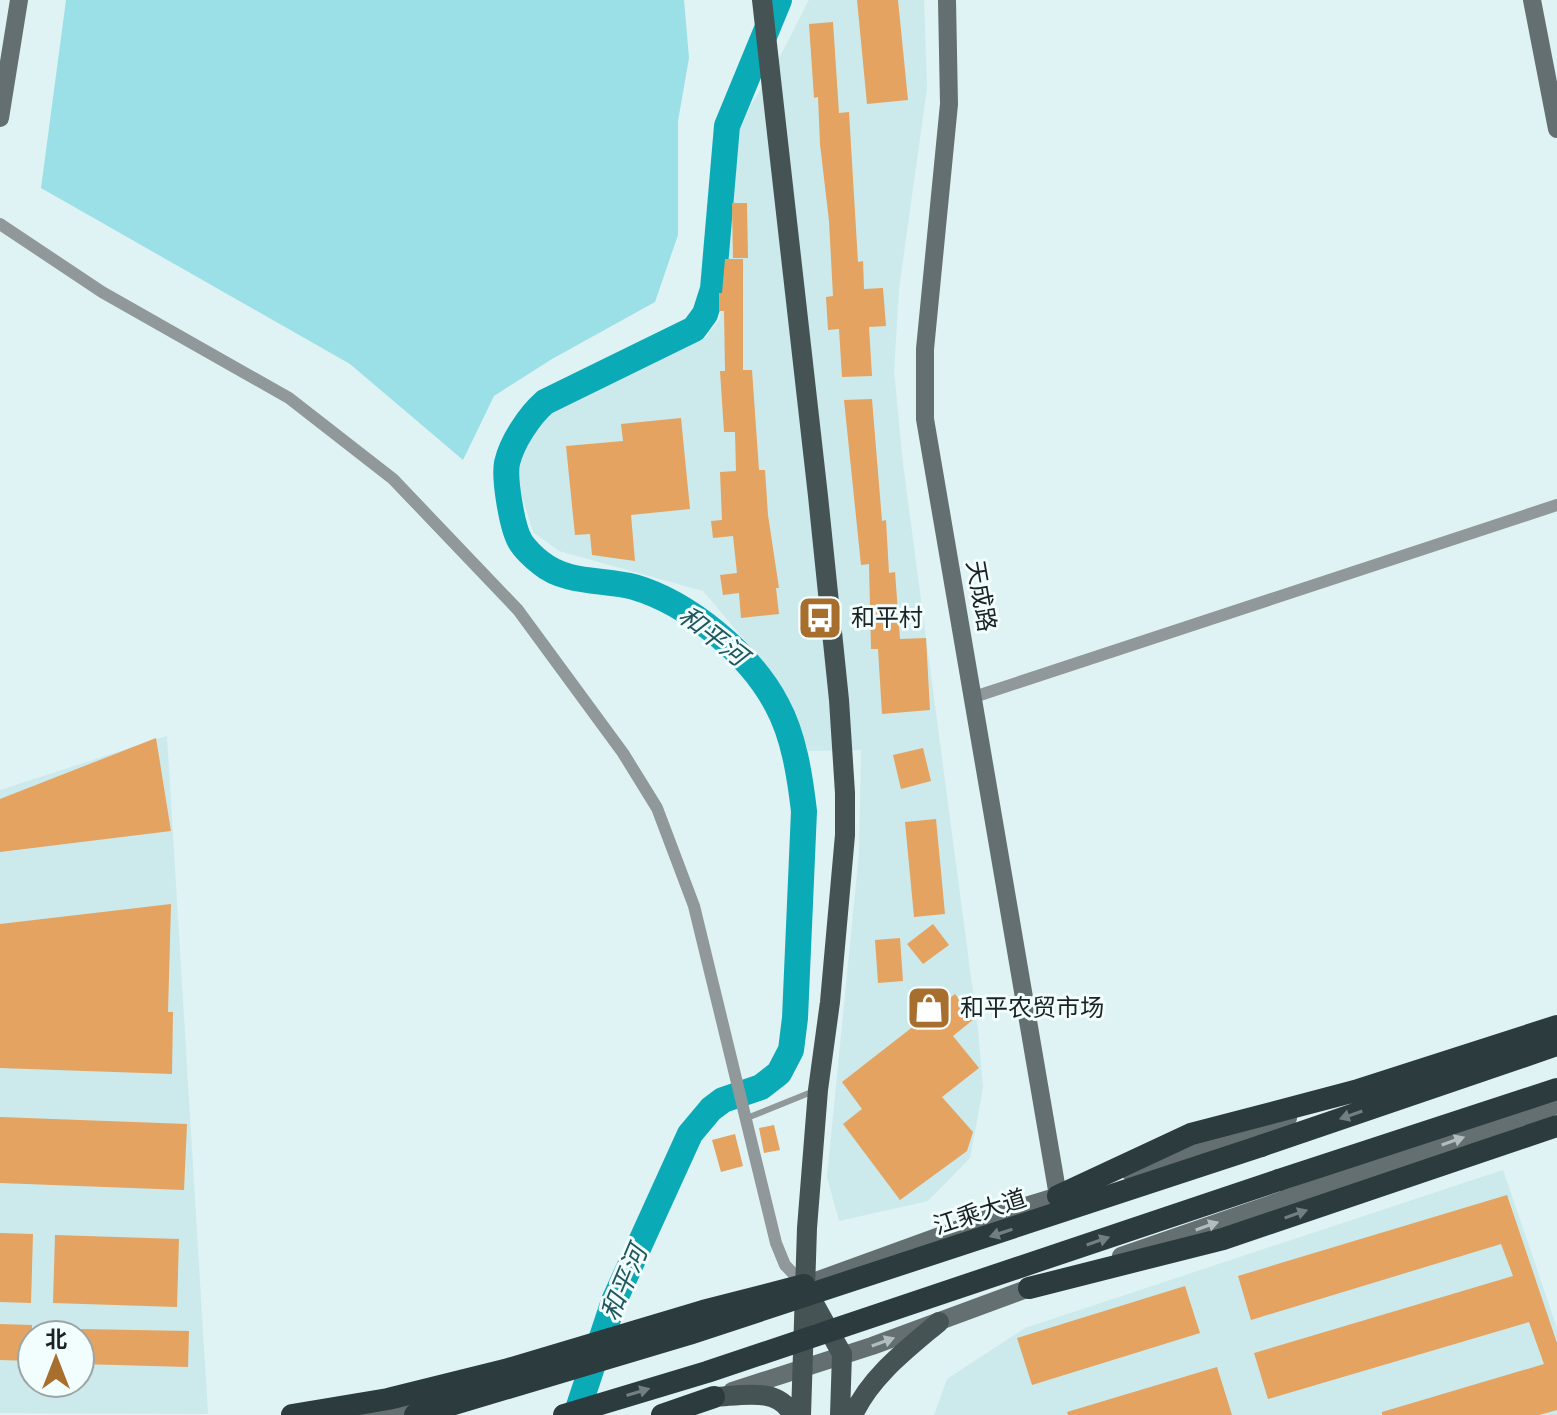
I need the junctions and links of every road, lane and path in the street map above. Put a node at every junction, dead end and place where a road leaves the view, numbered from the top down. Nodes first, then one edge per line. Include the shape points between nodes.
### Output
1 (19, 0) edge
2 (762, 0) edge
3 (947, 0) edge
4 (1532, 0) edge
5 (1550, 62) edge
6 (0, 118) edge
7 (1557, 129) edge
8 (0, 224) edge
9 (1557, 505) edge
10 (974, 697) junction
11 (1557, 1029) edge
12 (1557, 1045) edge
13 (1557, 1089) edge
14 (818, 1090) junction
15 (1557, 1105) edge
16 (745, 1112) junction
17 (1557, 1126) edge
18 (1058, 1196) junction
19 (804, 1285) junction
20 (1029, 1288) junction
21 (939, 1322) junction
22 (623, 1339) junction
23 (842, 1354) junction
24 (803, 1369) junction
25 (714, 1397) junction
26 (292, 1415) edge
27 (365, 1415) edge
28 (415, 1415) edge
29 (564, 1415) edge
30 (649, 1415) edge
31 (662, 1415) edge
32 (681, 1415) edge
33 (792, 1415) edge
34 (801, 1415) edge
35 (840, 1415) edge
36 (853, 1415) edge

1 - 6 street
2 - 14 main road via 844,752 845,835
3 - 10 street, 天成路 via 949,104 925,349 925,419
4 - 5 street
5 - 7 street
8 - 16 street via 102,292 289,398 393,479 518,610 657,808 694,906
9 - 10 street
10 - 18 street, 天成路
11 - 18 street
11 - 18 highway via 1191,1134
12 -> 28 highway, 江乘大道, bridge via 970,1243
29 -> 13 highway, bridge
14 - 16 lane
14 - 19 main road
20 -> 15 street
16 - 19 street via 776,1243 785,1265
20 -> 17 highway via 1223,1239
18 - 19 street
19 - 22 highway
19 - 23 main road
19 - 24 main road
20 - 21 street
23 -> 21 street
21 - 36 main road via 886,1368
22 - 26 highway via 388,1399
22 - 27 street via 545,1367
23 - 24 street
23 - 35 main road
24 - 25 street
24 - 34 main road
25 - 30 street
25 - 31 highway
25 - 32 street
25 - 33 main road via 764,1395 779,1399

